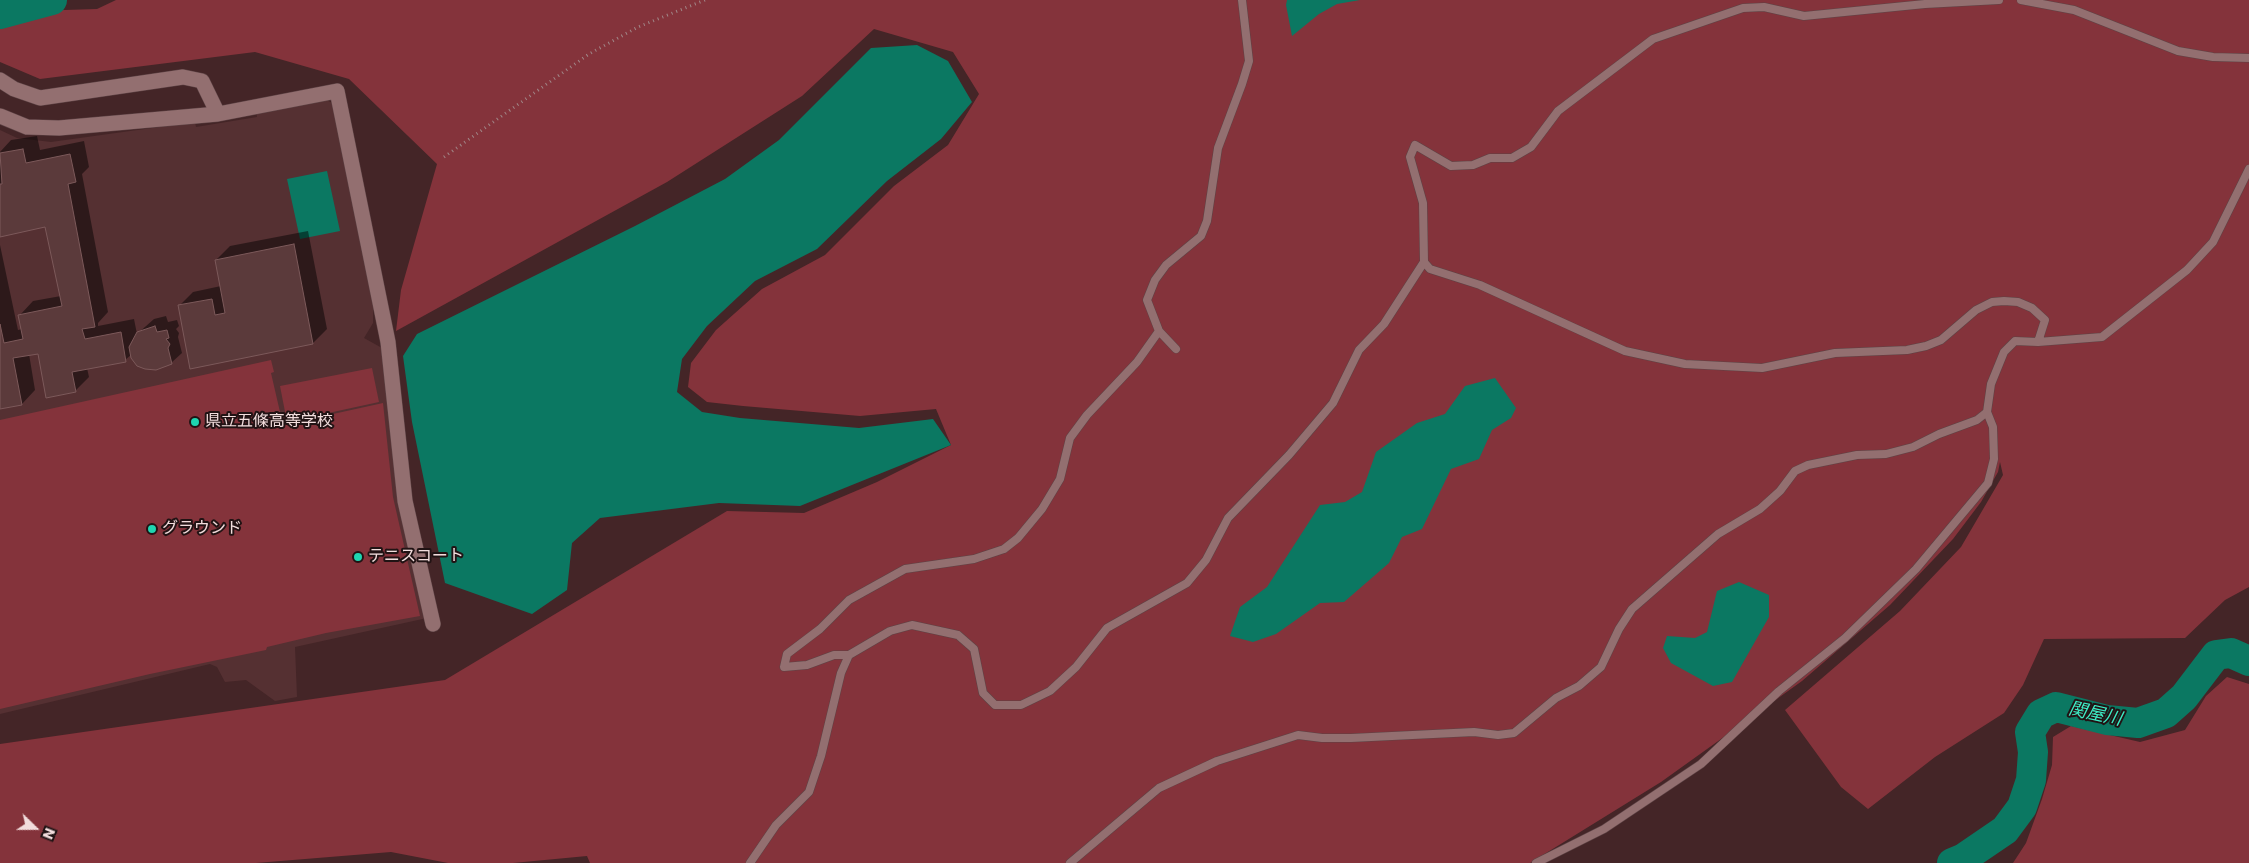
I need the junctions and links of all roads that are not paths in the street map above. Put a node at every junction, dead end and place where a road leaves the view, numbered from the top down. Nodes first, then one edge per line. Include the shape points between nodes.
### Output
1 (1242, 0) edge
2 (1999, 0) edge
3 (2021, 0) edge
4 (2249, 58) edge
5 (0, 80) edge
6 (218, 114) junction
7 (0, 116) edge
8 (2249, 169) edge
9 (1424, 262) junction
10 (1159, 331) junction
11 (2038, 342) junction
12 (1176, 349) dead end
13 (1988, 412) junction
14 (433, 624) dead end
15 (849, 655) junction
16 (750, 863) edge
17 (1070, 863) edge
18 (1536, 863) edge

1 - 10 lane via 1249,61 1218,148 1207,221 1201,236 1166,265 1155,280 1147,300
2 - 9 lane via 1804,16 1764,7 1743,8 1653,39 1558,111 1531,146 1512,158 1490,158 1473,165 1451,166 1415,144 1410,157 1423,204
3 - 4 lane via 2074,10 2178,51 2213,57
5 - 6 street via 40,98 183,77 202,81
6 - 7 street via 46,129 27,128
6 - 14 street via 337,91 388,342 405,501
8 - 11 lane via 2213,242 2162,291 2102,337
9 - 11 lane via 1430,269 1480,285 1625,351 1685,364 1762,368 1835,353 1907,350 1940,340 1976,310 1992,302 2004,301 2032,308 2045,320
9 - 15 lane via 1384,324 1359,350 1332,404 1289,455 1228,518 1206,560 1187,583 1107,628 1076,667 1050,691 1021,705 995,705 983,693 974,649 958,635 912,625 890,631
10 - 12 lane
10 - 15 lane via 1137,362 1070,438 1060,479 1042,509 1018,538 1004,549 974,559 905,569 849,600 820,629 787,654 784,667 807,665 834,655
11 - 13 lane via 2015,341 2004,352 1991,384
13 - 17 lane via 1977,420 1913,447 1886,454 1857,455 1808,465 1795,471 1780,491 1760,509 1718,534 1632,609 1601,667 1514,733 1351,738 1298,735 1217,761 1159,788
13 - 18 lane via 1994,459 1988,483 1916,569 1845,638 1779,691 1701,764 1604,829
15 - 16 lane via 841,673 809,792 776,825

